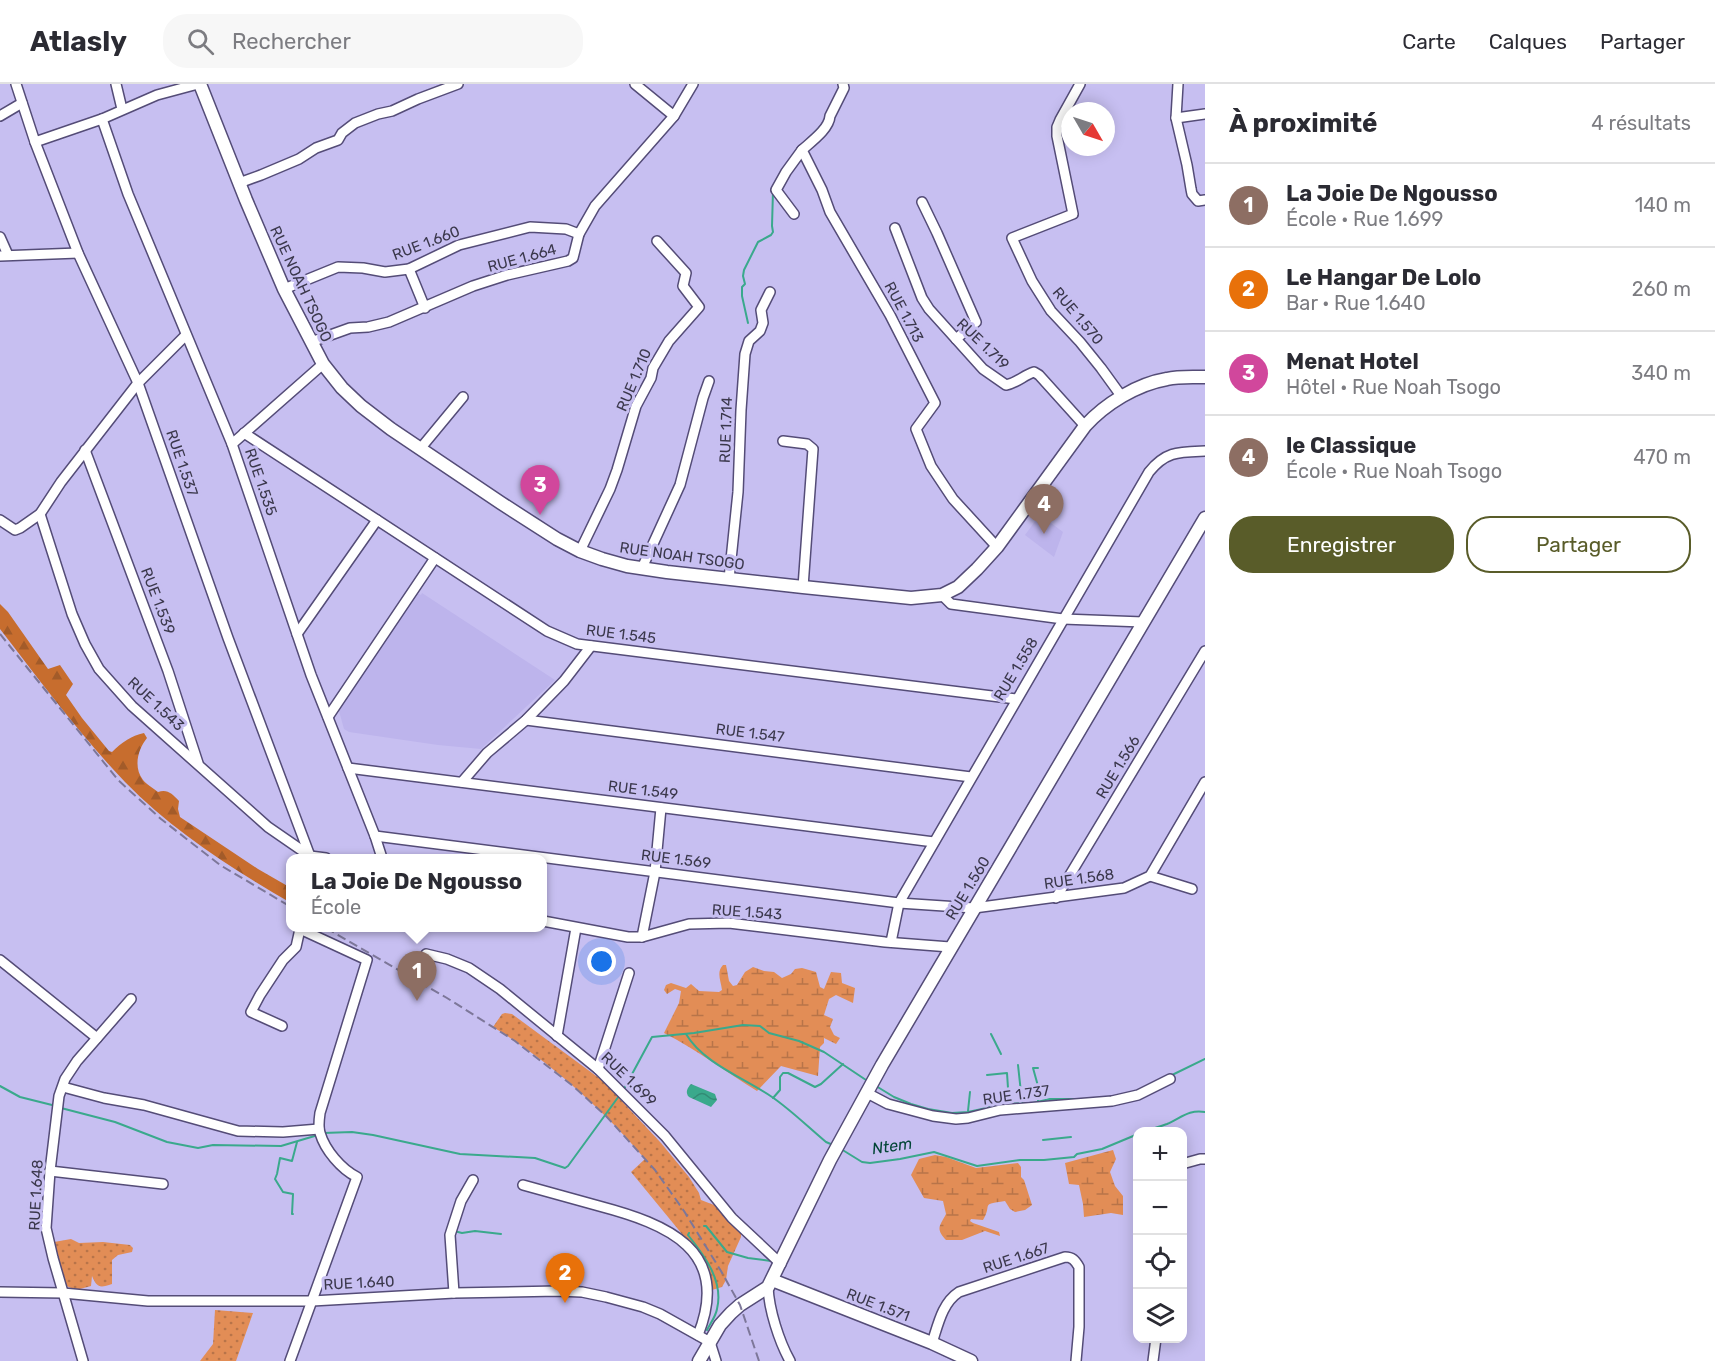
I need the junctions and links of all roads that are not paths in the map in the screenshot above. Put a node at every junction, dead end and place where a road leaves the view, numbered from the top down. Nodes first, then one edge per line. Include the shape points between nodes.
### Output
1 (16, 84) edge
2 (116, 84) edge
3 (199, 84) edge
4 (458, 84) edge
5 (635, 84) edge
6 (693, 84) edge
7 (843, 84) edge
8 (1080, 84) edge
9 (1178, 84) edge
10 (22, 103) junction
11 (122, 110) junction
12 (1205, 114) edge
13 (0, 116) edge
14 (674, 116) junction
15 (1176, 118) junction
16 (102, 119) junction
17 (35, 142) junction
18 (802, 150) junction
19 (239, 183) junction
20 (1202, 201) edge
21 (922, 202) dead end
22 (794, 214) dead end
23 (895, 228) dead end
24 (579, 234) junction
25 (0, 237) edge
26 (657, 241) dead end
27 (78, 252) junction
28 (4, 256) edge
29 (409, 269) junction
30 (284, 289) junction
31 (770, 292) dead end
32 (425, 308) junction
33 (186, 335) junction
34 (956, 339) junction
35 (311, 342) junction
36 (322, 364) junction
37 (1205, 377) edge
38 (709, 381) dead end
39 (138, 383) junction
40 (463, 397) dead end
41 (1122, 398) junction
42 (1085, 426) junction
43 (244, 433) junction
44 (783, 441) dead end
45 (232, 444) junction
46 (420, 449) junction
47 (85, 450) junction
48 (1205, 451) edge
49 (40, 514) junction
50 (1205, 518) edge
51 (0, 520) edge
52 (377, 520) junction
53 (997, 547) junction
54 (580, 551) junction
55 (435, 558) junction
56 (642, 568) junction
57 (729, 579) junction
58 (803, 587) junction
59 (942, 595) junction
60 (1063, 619) junction
61 (1143, 622) junction
62 (297, 634) junction
63 (591, 646) junction
64 (1205, 651) edge
65 (1016, 699) junction
66 (328, 717) junction
67 (526, 720) junction
68 (198, 763) junction
69 (348, 768) junction
70 (971, 777) junction
71 (1205, 782) edge
72 (462, 783) junction
73 (661, 808) junction
74 (375, 836) junction
75 (934, 842) junction
76 (307, 854) edge
77 (309, 854) edge
78 (380, 854) edge
79 (515, 854) edge
80 (547, 858) edge
81 (655, 872) junction
82 (1150, 876) junction
83 (1192, 889) dead end
84 (1056, 898) junction
85 (899, 903) junction
86 (974, 908) junction
87 (547, 922) edge
88 (576, 928) junction
89 (299, 932) edge
90 (306, 932) edge
91 (642, 937) junction
92 (891, 942) junction
93 (950, 948) junction
94 (426, 954) dead end
95 (0, 960) edge
96 (629, 973) dead end
97 (131, 999) dead end
98 (282, 1026) dead end
99 (557, 1036) junction
100 (97, 1038) junction
101 (598, 1069) junction
102 (1170, 1079) dead end
103 (63, 1087) junction
104 (867, 1093) junction
105 (320, 1132) junction
106 (1205, 1160) edge
107 (1187, 1163) edge
108 (50, 1171) junction
109 (472, 1180) dead end
110 (164, 1184) dead end
111 (523, 1185) dead end
112 (781, 1264) junction
113 (770, 1284) junction
114 (0, 1292) edge
115 (63, 1293) junction
116 (454, 1293) junction
117 (312, 1301) junction
118 (698, 1335) junction
119 (710, 1342) junction
120 (932, 1343) junction
121 (1155, 1343) edge
122 (83, 1361) edge
123 (290, 1361) edge
124 (699, 1361) edge
125 (716, 1361) edge
126 (790, 1361) edge
127 (971, 1361) edge
128 (1076, 1361) edge
129 (1153, 1361) edge

1 - 10 street, RUE 1.537
2 - 11 street
3 - 11 street
3 - 19 main road, RUE NOAH TSOGO
4 - 19 street via 355,123 338,140
5 - 14 street
6 - 14 street, RUE 1.664
7 - 18 street via 830,120
8 - 41 street, RUE 1.570 via 1057,127 1073,214 1012,238 1051,311 1087,350
9 - 15 street
10 - 13 street
10 - 17 street, RUE 1.537
11 - 16 street
12 - 15 street
14 - 24 street, RUE 1.664 via 595,206
15 - 20 street via 1192,194
16 - 17 street
16 - 33 street, RUE 1.535
17 - 27 street, RUE 1.537
18 - 22 street via 776,190
18 - 53 street, RUE 1.713 via 830,212 935,403 916,429 931,466 953,499
19 - 30 main road, RUE NOAH TSOGO
21 - 34 street via 976,322
23 - 34 street, RUE 1.719 via 922,298
24 - 29 street, RUE 1.660 via 566,229 530,227 459,245
24 - 32 street, RUE 1.664 via 573,258 568,261 473,286
25 - 28 street
26 - 54 street, RUE 1.710 via 686,273 683,286 699,307 669,341 653,368 636,406 610,489
27 - 28 street
27 - 39 street, RUE 1.537
29 - 30 street, RUE 1.660 via 385,272 338,267
29 - 32 street
30 - 35 main road, RUE NOAH TSOGO
31 - 57 street, RUE 1.714 via 761,310 760,331 749,341 746,354
32 - 35 street, RUE 1.664 via 389,322 350,328
33 - 39 street
33 - 45 street, RUE 1.535
34 - 42 street, RUE 1.719 via 983,369 1006,386 1034,372 1039,375
35 - 36 main road, RUE NOAH TSOGO
36 - 43 street
36 - 46 main road, RUE NOAH TSOGO via 361,406
37 - 41 main road, RUE NOAH TSOGO via 1167,379
38 - 56 street via 680,485
39 - 47 street
39 - 77 street, RUE 1.537
40 - 46 street
41 - 42 main road, RUE NOAH TSOGO
42 - 53 main road, RUE NOAH TSOGO
43 - 45 street
43 - 52 street, RUE 1.545
44 - 58 street via 807,444 813,449
45 - 62 street, RUE 1.535
46 - 54 main road, RUE NOAH TSOGO
47 - 49 street
47 - 68 street, RUE 1.539 via 168,671
48 - 60 street, RUE 1.558 via 1182,452 1158,461
49 - 51 street via 15,530
49 - 68 street, RUE 1.543 via 72,614 99,669 132,706
50 - 61 main road, RUE 1.560
52 - 55 street, RUE 1.545
52 - 62 street
53 - 59 main road, RUE NOAH TSOGO via 958,587
54 - 56 main road, RUE NOAH TSOGO
55 - 63 street, RUE 1.545 via 547,631
55 - 66 street
56 - 57 main road, RUE NOAH TSOGO
57 - 58 main road, RUE NOAH TSOGO
58 - 59 main road, RUE NOAH TSOGO via 911,598
59 - 60 street via 951,604
60 - 61 street
60 - 65 street, RUE 1.558
61 - 86 main road, RUE 1.560
62 - 66 street, RUE 1.535
63 - 65 street, RUE 1.545
63 - 67 street
64 - 84 street, RUE 1.566
65 - 70 street, RUE 1.558
66 - 69 street, RUE 1.535
67 - 70 street, RUE 1.547
67 - 72 street via 487,753
68 - 76 street, RUE 1.543 via 268,827
69 - 72 street, RUE 1.549
69 - 74 street, RUE 1.535
70 - 75 street, RUE 1.558
71 - 82 street
72 - 73 street, RUE 1.549
73 - 75 street, RUE 1.549
73 - 81 street
74 - 78 street, RUE 1.535
74 - 79 street, RUE 1.569
75 - 85 street, RUE 1.558
80 - 81 street, RUE 1.569
81 - 85 street, RUE 1.569
81 - 91 street
82 - 83 street
82 - 84 street, RUE 1.568 via 1125,888
84 - 86 street, RUE 1.568
85 - 86 street, RUE 1.569
85 - 92 street, RUE 1.558
86 - 93 main road, RUE 1.560
87 - 88 street, RUE 1.543
88 - 91 street, RUE 1.543
88 - 99 street
89 - 98 street via 296,947 251,1012
90 - 105 street via 367,960 320,1113
91 - 92 street, RUE 1.543 via 689,924 729,923
92 - 93 street, RUE 1.543
93 - 104 main road, RUE 1.560
94 - 99 street, RUE 1.699 via 469,968
95 - 100 street
96 - 101 street
97 - 100 street, RUE 1.648
99 - 101 street, RUE 1.699
100 - 103 street, RUE 1.648 via 77,1061
101 - 112 street, RUE 1.699 via 665,1136 732,1218
102 - 104 street, RUE 1.737 via 1138,1095 1112,1101 1000,1110 956,1119 888,1104
103 - 105 street via 238,1131
103 - 108 street, RUE 1.648
104 - 112 main road, RUE 1.560
105 - 117 street via 342,1166 357,1177
106 - 107 street
108 - 110 street
108 - 115 street, RUE 1.648 via 46,1228
109 - 116 street via 450,1235
111 - 118 street via 636,1216 678,1237 692,1249 706,1280 704,1320
112 - 113 main road, RUE 1.560
113 - 119 main road via 731,1313
113 - 120 main road, RUE 1.571
113 - 126 street via 769,1300
114 - 115 street, RUE 1.640
115 - 117 street, RUE 1.640 via 148,1300
115 - 122 street, RUE 1.648
116 - 117 street, RUE 1.640
116 - 118 street, RUE 1.640 via 582,1293 643,1307
117 - 123 street
118 - 119 street, RUE 1.640
119 - 124 main road
119 - 125 street
120 - 127 main road, RUE 1.571
120 - 128 street, RUE 1.667 via 945,1307 959,1292 1070,1257 1079,1267
121 - 129 street

